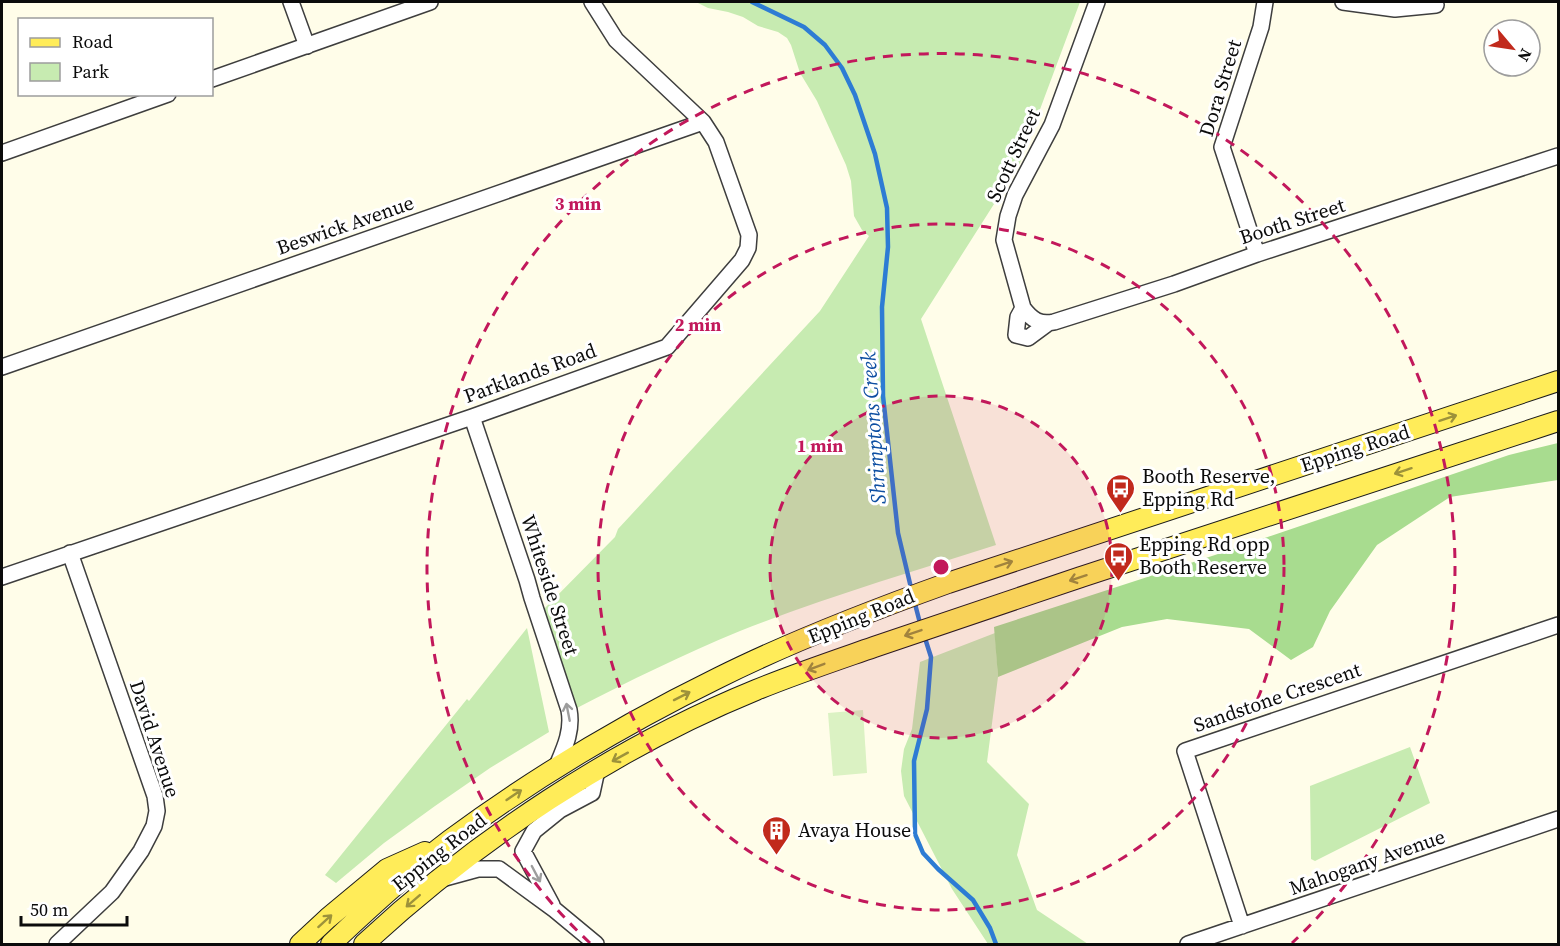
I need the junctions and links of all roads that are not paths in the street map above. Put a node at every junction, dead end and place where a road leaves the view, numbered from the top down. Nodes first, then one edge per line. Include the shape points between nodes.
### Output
1 (291, 2) edge
2 (430, 2) edge
3 (592, 2) edge
4 (1097, 2) edge
5 (1265, 2) edge
6 (1343, 2) edge
7 (1436, 5) dead end
8 (307, 46) junction
9 (213, 79) edge
10 (162, 96) edge
11 (703, 122) junction
12 (2, 153) edge
13 (1558, 156) edge
14 (1257, 254) junction
15 (1023, 308) junction
16 (1043, 323) junction
17 (2, 367) edge
18 (1558, 381) edge
19 (472, 417) junction
20 (1558, 421) edge
21 (70, 553) junction
22 (2, 577) edge
23 (1558, 625) edge
24 (556, 768) junction
25 (597, 770) junction
26 (1558, 819) edge
27 (449, 841) junction
28 (439, 879) junction
29 (555, 910) junction
30 (1242, 926) junction
31 (57, 945) edge
32 (300, 945) edge
33 (331, 945) edge
34 (364, 945) edge
35 (596, 945) edge
36 (1188, 945) edge

1 - 8 street
2 - 8 street
3 - 11 street, Parklands Road via 616,40
4 - 15 street, Scott Street via 1052,125 1008,216 1004,240
5 - 14 street, Dora Street via 1261,27 1222,147
6 - 7 street via 1395,9
8 - 9 street
10 - 12 street
11 - 17 street, Beswick Avenue
11 - 19 street, Parklands Road via 717,142 748,235 748,248 742,260 667,347
13 - 14 street, Booth Street
14 - 16 street, Booth Street via 1174,284
15 - 16 street
15 - 16 street, Booth Street via 1016,335 1028,338
24 -> 18 main road, Epping Road via 702,686 858,616
19 - 21 street, Parklands Road
24 -> 19 street, Whiteside Street via 571,718
20 -> 25 main road, Epping Road via 823,664 689,720
21 - 22 street, Parklands Road
21 - 31 street, David Avenue via 155,796 157,812 141,851 112,892
23 - 30 street, Sandstone Crescent via 1185,751
27 -> 24 main road, Epping Road
25 - 28 main road, Epping Road
25 -> 29 street via 592,793 560,810 534,831 523,850
26 - 30 street, Mahogany Avenue
32 -> 27 main road via 387,869
27 - 33 main road, Epping Road
28 - 29 street via 478,869 499,869
28 -> 34 main road, Epping Road
29 - 35 street
30 - 36 street, Mahogany Avenue

